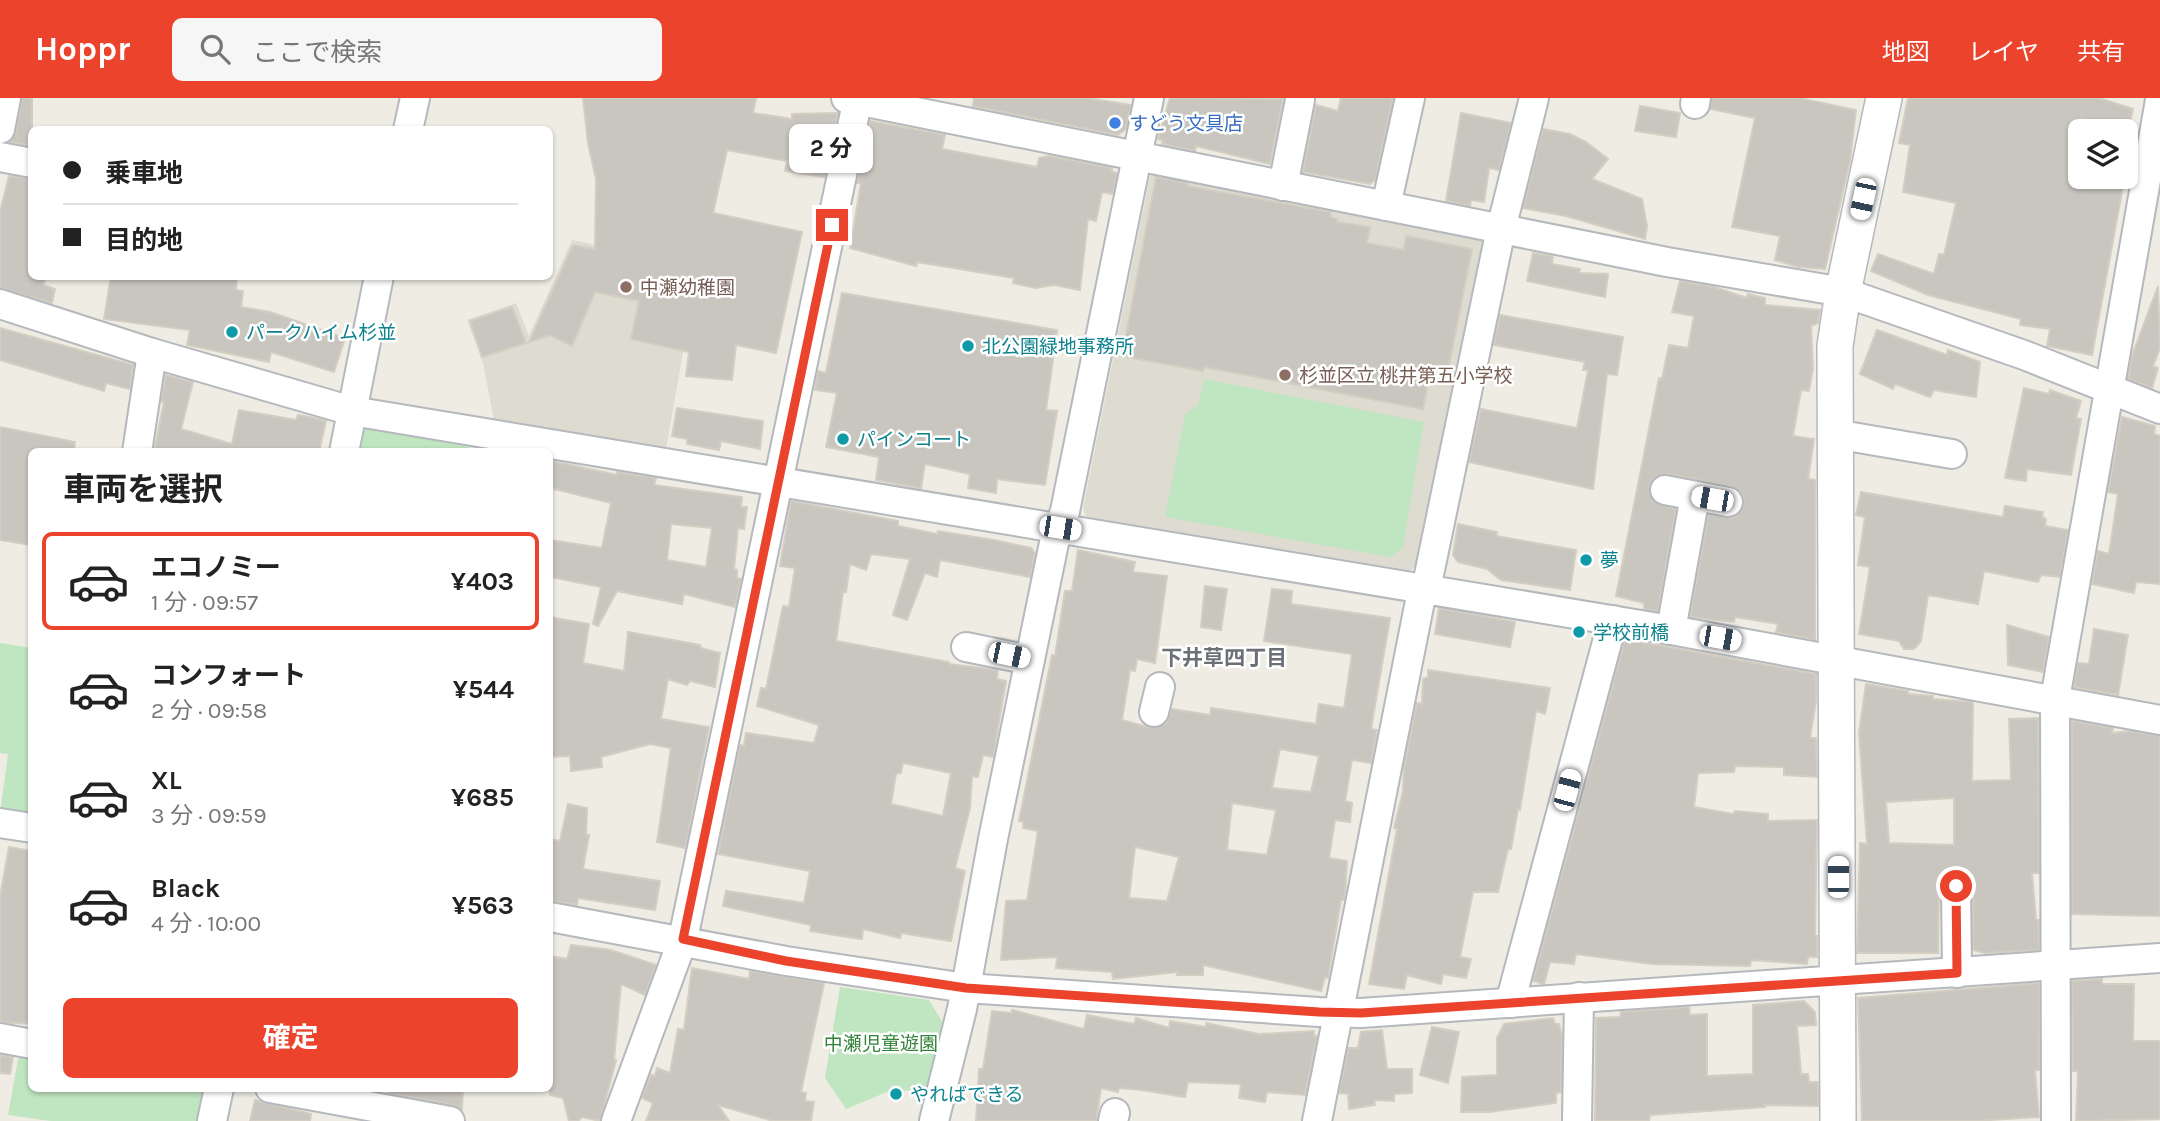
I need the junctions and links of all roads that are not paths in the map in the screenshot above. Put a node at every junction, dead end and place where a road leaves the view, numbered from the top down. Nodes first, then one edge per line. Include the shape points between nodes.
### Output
1 (6, 98) edge
2 (415, 98) edge
3 (1149, 98) edge
4 (1410, 98) edge
5 (1534, 98) edge
6 (1884, 98) edge
7 (854, 99) edge
8 (1300, 100) edge
9 (2160, 100) edge
10 (409, 126) edge
11 (0, 129) edge
12 (0, 157) edge
13 (1136, 157) junction
14 (28, 162) edge
15 (1283, 186) junction
16 (1386, 206) junction
17 (1501, 229) junction
18 (378, 280) edge
19 (1843, 292) junction
20 (0, 304) edge
21 (152, 353) junction
22 (2109, 391) junction
23 (2160, 409) edge
24 (352, 411) junction
25 (1835, 434) junction
26 (536, 447) edge
27 (138, 448) edge
28 (345, 448) edge
29 (553, 449) edge
30 (1952, 454) dead end
31 (778, 482) junction
32 (1665, 490) dead end
33 (1695, 496) junction
34 (1728, 502) dead end
35 (1060, 528) junction
36 (1426, 589) junction
37 (1613, 620) junction
38 (1671, 630) junction
39 (966, 647) dead end
40 (1839, 659) junction
41 (1030, 660) junction
42 (2055, 699) junction
43 (2160, 720) edge
44 (0, 823) edge
45 (28, 827) edge
46 (1956, 886) dead end
47 (553, 917) edge
48 (683, 939) junction
49 (2160, 958) edge
50 (2057, 966) junction
51 (1957, 973) junction
52 (1838, 981) junction
53 (966, 988) junction
54 (1579, 998) junction
55 (1510, 1003) junction
56 (1339, 1013) junction
57 (0, 1038) edge
58 (28, 1043) edge
59 (218, 1092) edge
60 (292, 1092) edge
61 (212, 1121) edge
62 (450, 1121) edge
63 (616, 1121) edge
64 (934, 1121) edge
65 (1317, 1121) edge
66 (1577, 1121) edge
67 (1838, 1121) edge
68 (2056, 1121) edge

1 - 11 street
2 - 10 street
3 - 13 street
4 - 16 street
5 - 17 street
6 - 19 street
7 - 13 street
7 - 31 street
8 - 15 street
9 - 22 street
12 - 14 street
13 - 15 street
13 - 35 street
15 - 16 street
16 - 17 street
17 - 19 street
17 - 36 street
18 - 24 street
19 - 22 street via 2098,383
19 - 25 street via 1835,346
20 - 21 street
21 - 24 street
21 - 27 street
22 - 23 street
22 - 42 street
24 - 26 street
24 - 28 street
25 - 30 street
25 - 40 street
29 - 31 street
31 - 35 street
31 - 48 street
32 - 33 street
33 - 34 street
33 - 38 street
35 - 36 street
35 - 41 street
36 - 37 street
36 - 56 street
37 - 38 street
37 - 55 street
38 - 40 street
39 - 41 street
40 - 42 street
40 - 52 street
41 - 53 street
42 - 43 street
42 - 50 street
44 - 45 street
46 - 51 street
47 - 48 street
48 - 53 street via 786,961
48 - 63 street
49 - 50 street
50 - 51 street
50 - 68 street
51 - 52 street
52 - 54 street
52 - 67 street
53 - 56 street
53 - 64 street
54 - 55 street
54 - 66 street
55 - 56 street
56 - 65 street
57 - 58 street
59 - 61 street
60 - 62 street

